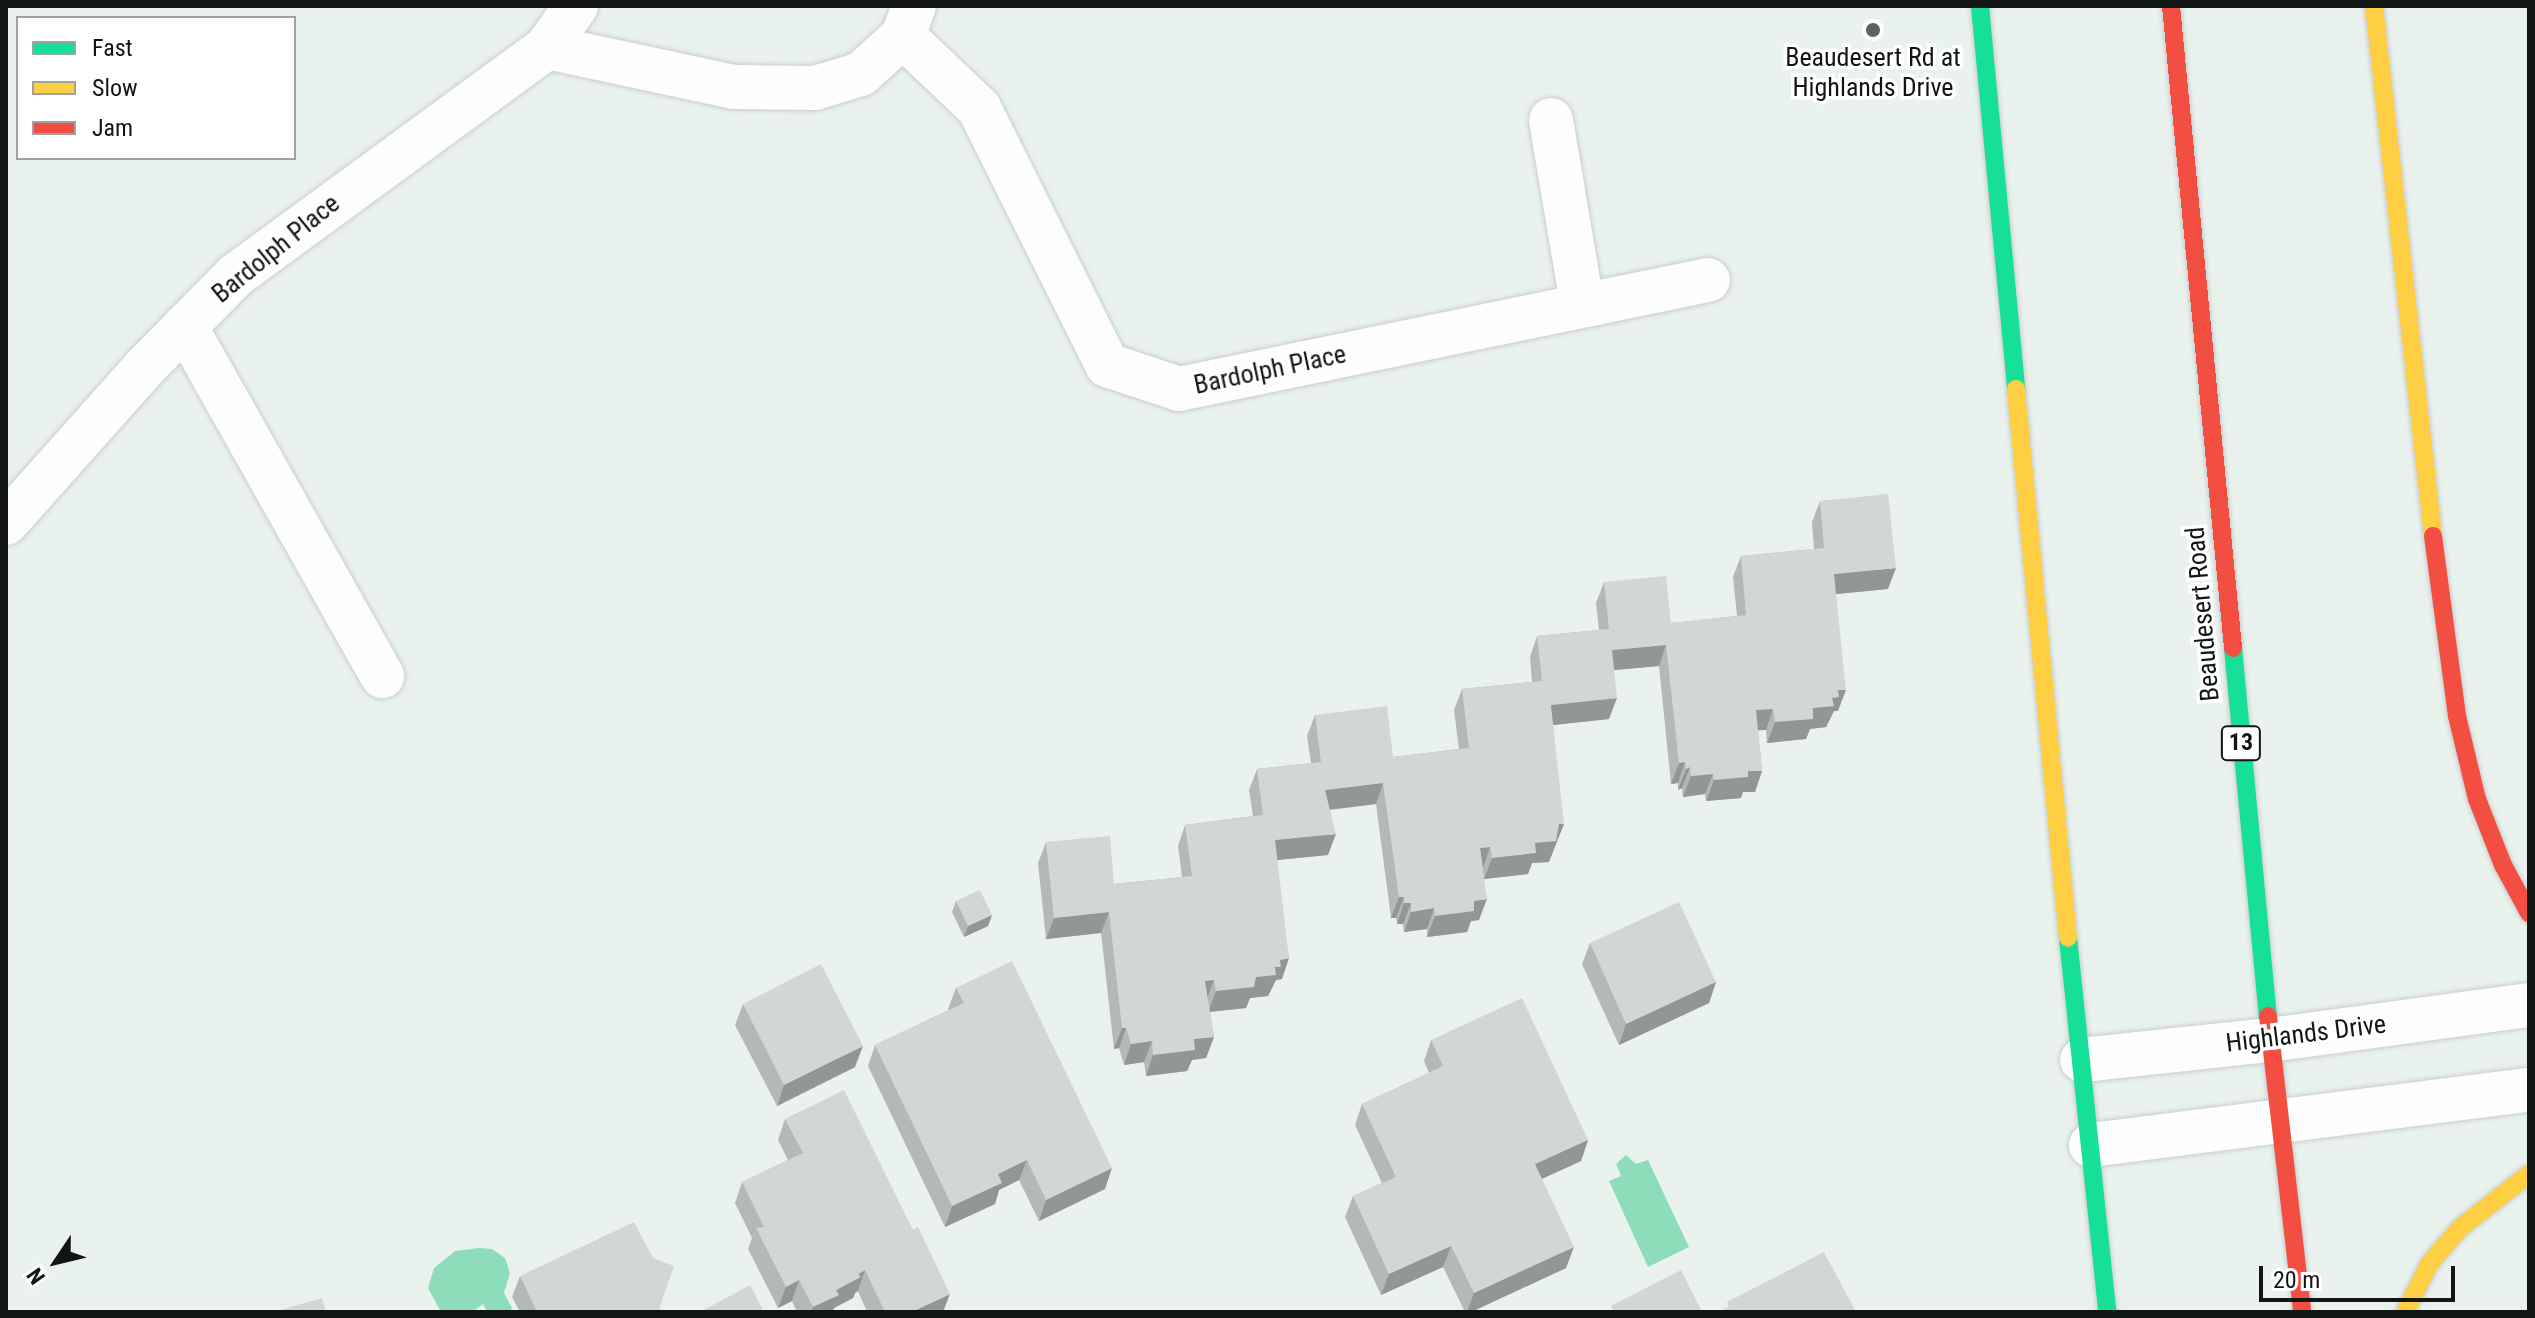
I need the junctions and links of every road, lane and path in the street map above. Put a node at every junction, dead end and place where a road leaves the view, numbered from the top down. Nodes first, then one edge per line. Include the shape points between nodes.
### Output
1 (576, 6) edge
2 (1980, 6) edge
3 (2171, 6) edge
4 (2374, 6) edge
5 (909, 21) edge
6 (547, 47) junction
7 (1551, 120) dead end
8 (1708, 280) dead end
9 (1582, 303) junction
10 (185, 326) junction
11 (6, 523) edge
12 (382, 676) dead end
13 (2529, 913) edge
14 (2529, 1005) edge
15 (2270, 1040) junction
16 (2082, 1060) junction
17 (2529, 1090) edge
18 (2278, 1119) junction
19 (2091, 1145) junction
20 (2529, 1174) edge
21 (2107, 1312) edge
22 (2302, 1312) edge
23 (2405, 1312) edge

1 - 6 street, Bardolph Place
2 - 16 highway
3 - 15 highway, Beaudesert Road / 13
4 - 13 highway via 2457,716 2477,799
5 - 6 street, Bardolph Place via 861,74 815,88 733,87
5 - 9 street, Bardolph Place via 979,108 1107,365 1179,389
6 - 10 street, Bardolph Place via 236,275
7 - 9 street
8 - 9 street, Bardolph Place
10 - 11 street, Bardolph Place
10 - 12 street
14 - 15 street, Highlands Drive
15 - 16 street, Highlands Drive
15 - 18 highway, Beaudesert Road / 13
16 - 19 highway
17 - 18 street
18 - 19 street
18 - 22 highway, Beaudesert Road / 13
19 - 21 highway
20 - 23 highway via 2460,1228 2430,1263

